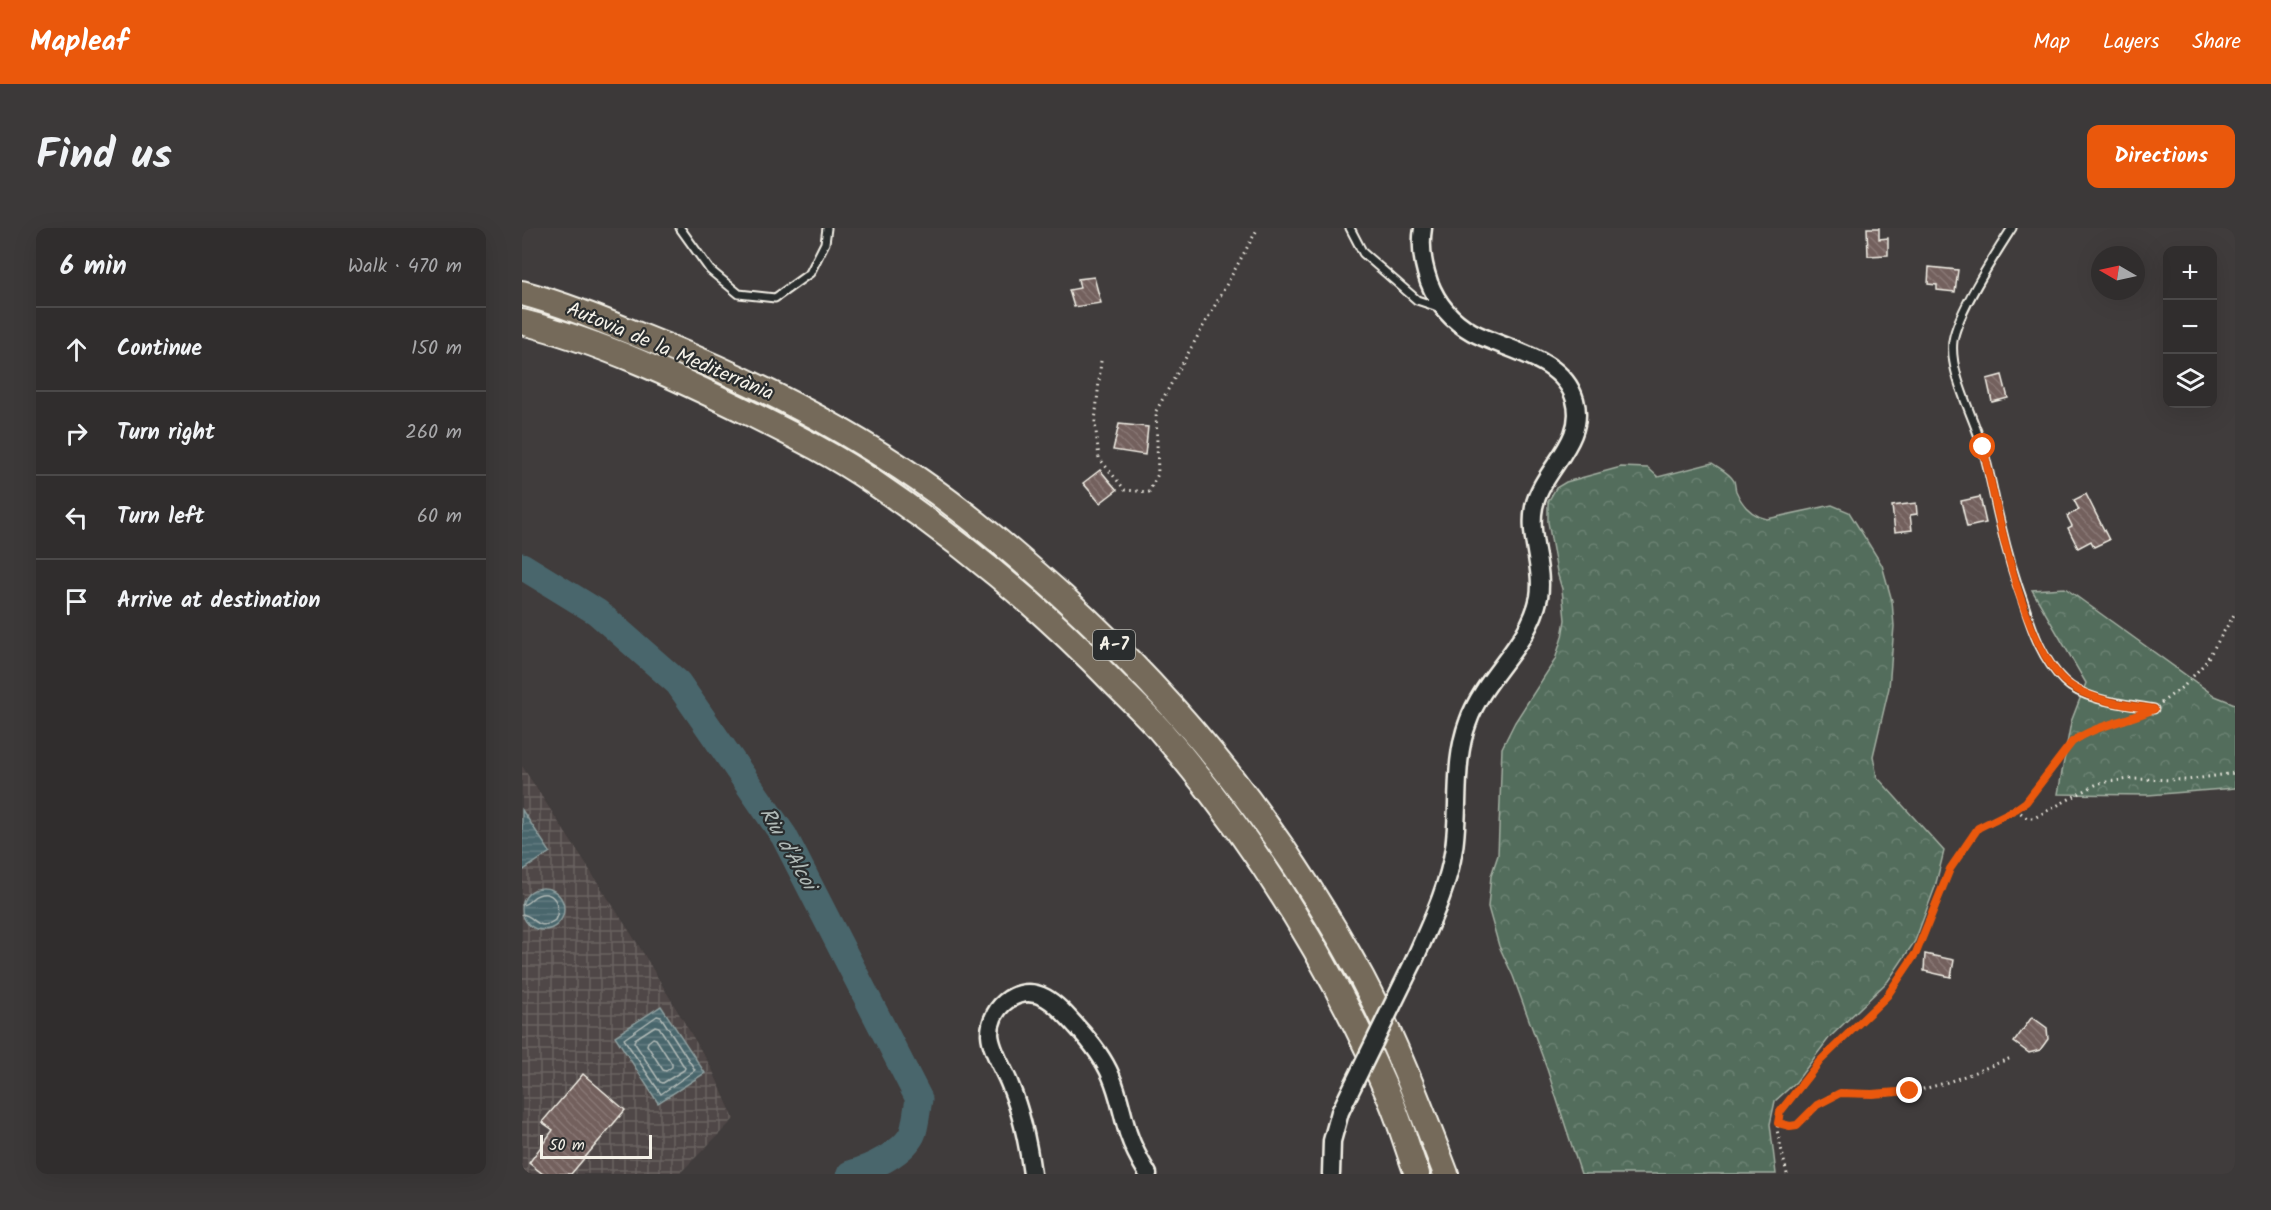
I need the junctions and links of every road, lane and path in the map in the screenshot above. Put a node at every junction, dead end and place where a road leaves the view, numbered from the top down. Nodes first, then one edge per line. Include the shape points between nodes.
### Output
1 (680, 228) edge
2 (827, 228) edge
3 (1258, 228) edge
4 (1350, 228) edge
5 (1423, 228) edge
6 (2012, 228) edge
7 (522, 293) edge
8 (1443, 308) junction
9 (522, 322) edge
10 (1101, 362) dead end
11 (2235, 613) edge
12 (2154, 709) junction
13 (2235, 773) edge
14 (2016, 809) junction
15 (2011, 1058) dead end
16 (1778, 1123) junction
17 (1032, 1174) edge
18 (1148, 1174) edge
19 (1331, 1174) edge
20 (1417, 1174) edge
21 (1446, 1174) edge
22 (1787, 1174) edge

1 - 2 lane via 710,270 740,294 775,298 810,273 825,243
3 - 10 path via 1156,411 1158,474 1149,492 1125,490 1099,458 1095,422
4 - 8 lane via 1363,253 1417,300
5 - 8 street via 1422,254 1427,275
6 - 12 lane via 1959,321 1953,350 1958,379 1983,447 2016,581 2035,637 2064,681 2106,701
7 - 21 highway, Autovia de la Mediterrània / A-7 via 584,313 724,370 823,420 918,479 998,539 1097,628 1201,738 1260,814 1326,915 1363,980 1401,1061
8 - 19 street, bridge via 1472,332 1546,365 1575,399 1575,429 1535,503 1532,517 1540,573 1536,611 1467,723 1458,771 1457,826 1448,879 1413,963 1340,1112 1332,1141
9 - 20 highway, Autovia de la Mediterrània / A-7 via 665,373 801,440 871,480 991,568 1045,614 1159,729 1279,889 1335,986 1391,1102
11 - 12 path via 2205,663
12 - 14 path via 2093,730 2072,742 2026,802
13 - 14 path via 2187,780 2115,780 2099,783 2034,818 2027,818
14 - 16 path via 1978,828 1950,869 1916,953 1887,996 1820,1061 1780,1112
15 - 16 path via 1957,1079 1910,1091 1840,1093 1817,1105 1797,1125
16 - 22 path
17 - 18 street via 1021,1115 993,1047 990,1030 995,1014 1005,1002 1029,993 1053,1001 1103,1060 1136,1153

